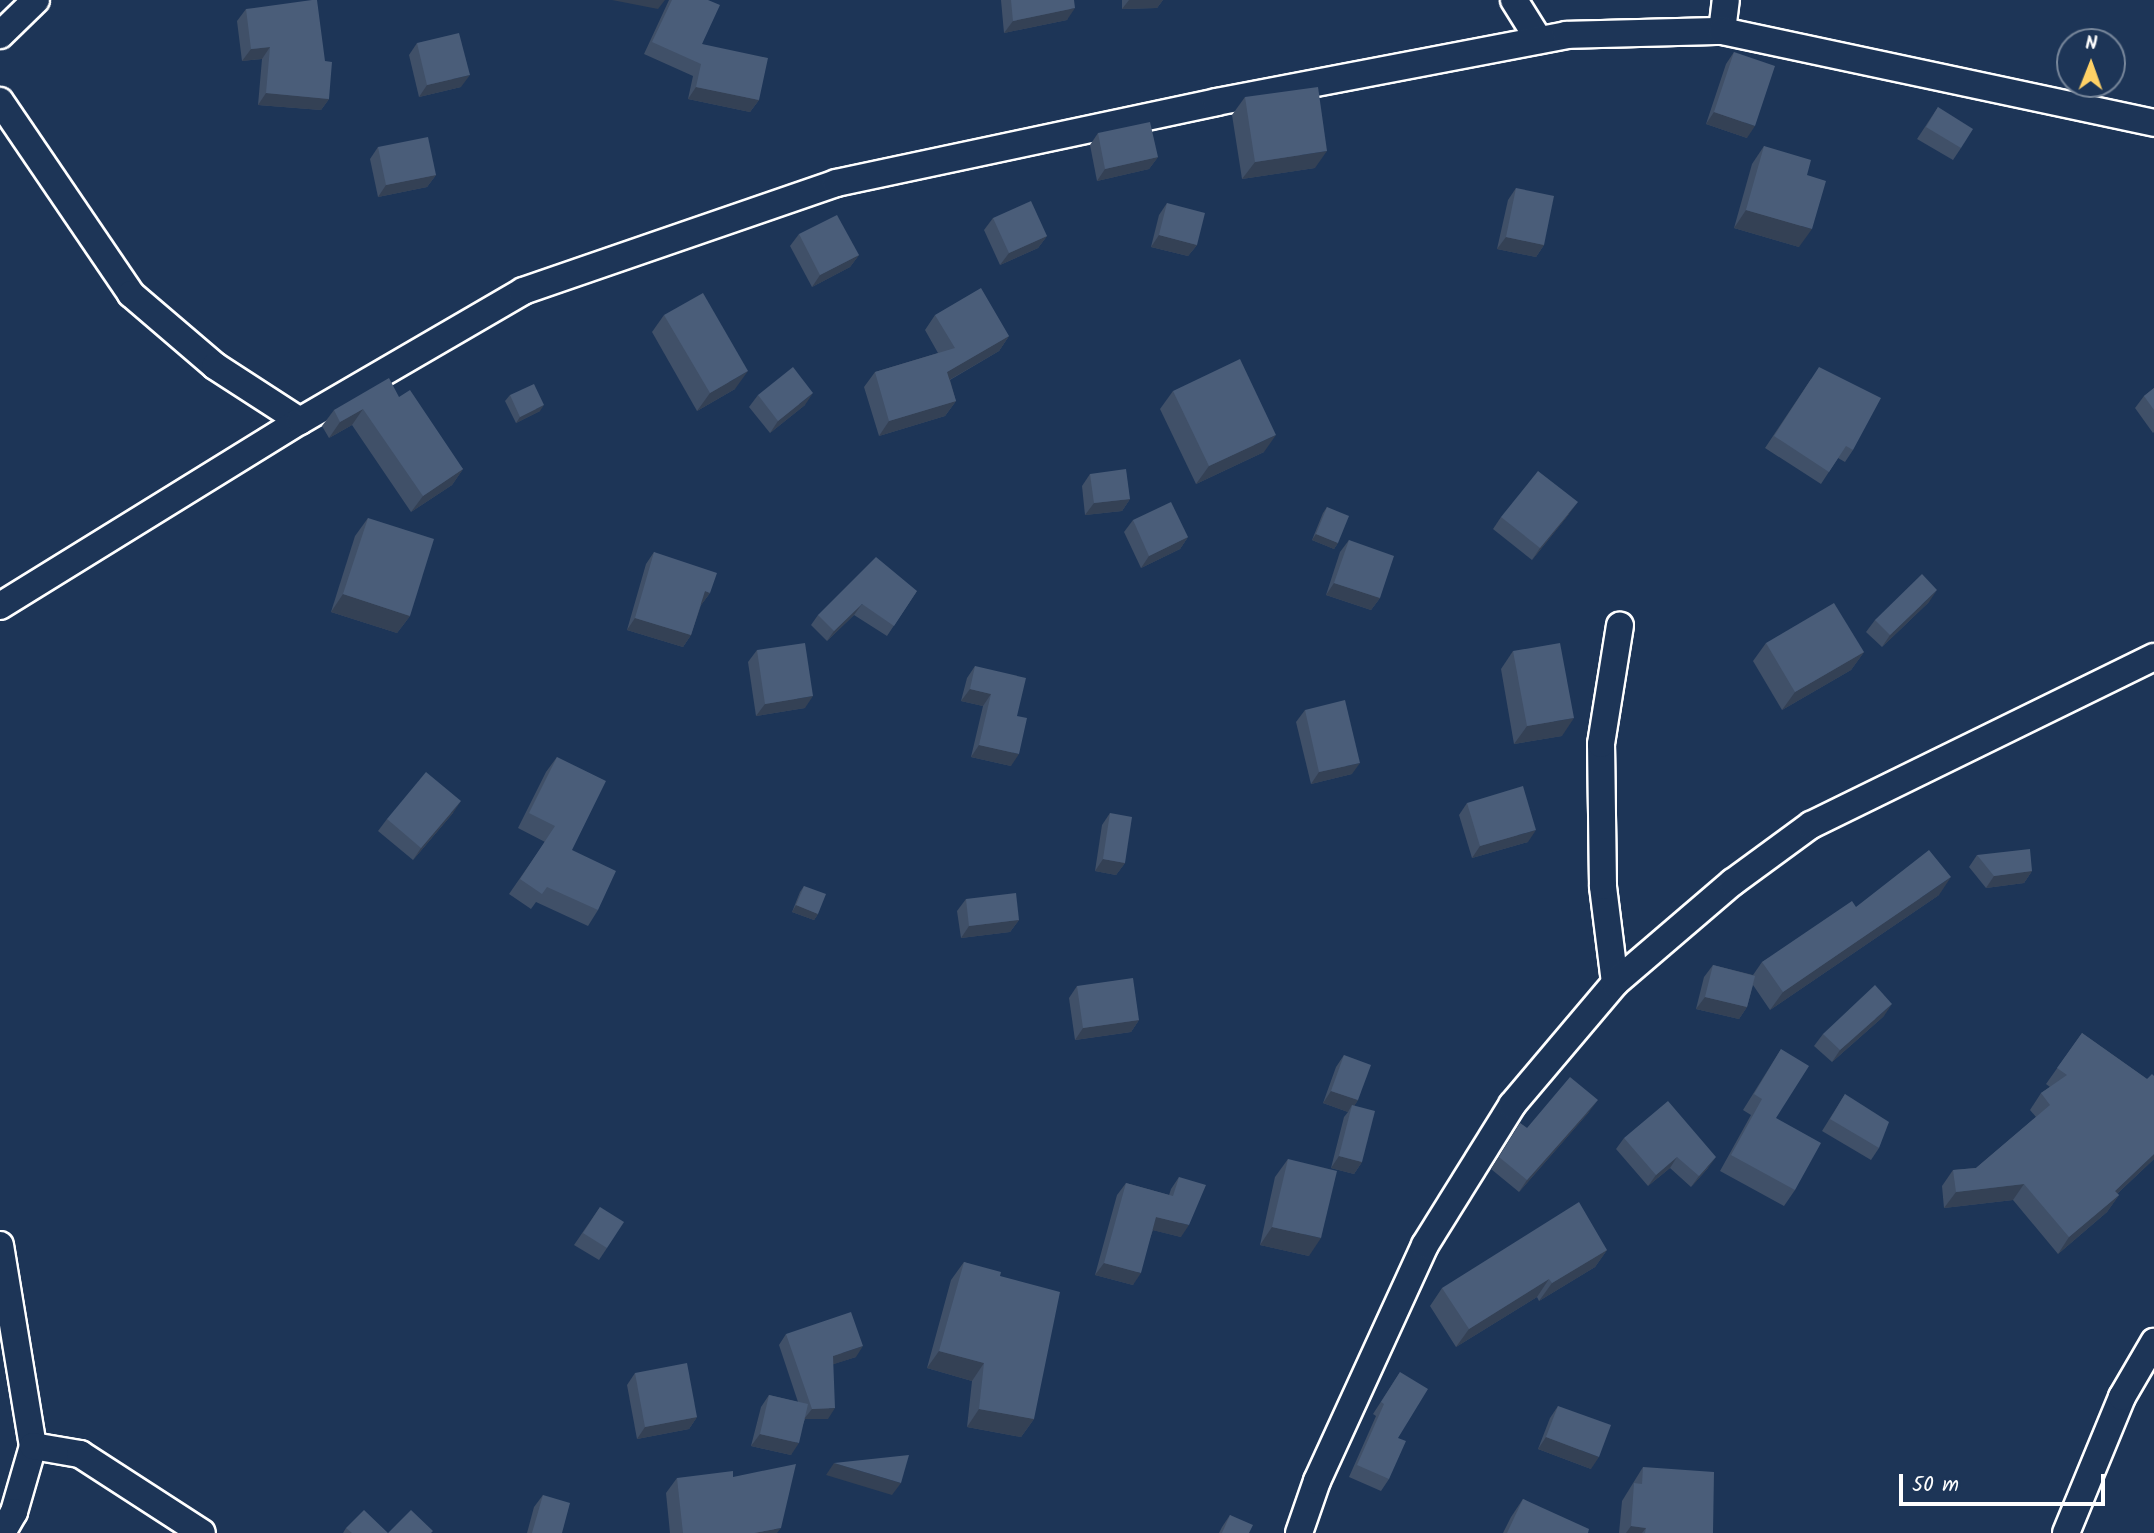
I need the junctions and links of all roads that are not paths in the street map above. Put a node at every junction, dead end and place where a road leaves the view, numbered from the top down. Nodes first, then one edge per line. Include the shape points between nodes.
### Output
1 (36, 0) edge
2 (1514, 0) edge
3 (1726, 0) edge
4 (1722, 31) junction
5 (0, 35) edge
6 (1539, 40) junction
7 (0, 101) edge
8 (2154, 123) edge
9 (300, 421) junction
10 (0, 606) edge
11 (1620, 626) dead end
12 (2154, 657) edge
13 (1615, 983) junction
14 (0, 1245) edge
15 (2154, 1342) edge
16 (33, 1446) junction
17 (2, 1533) edge
18 (202, 1533) edge
19 (1299, 1533) edge
20 (2066, 1533) edge

1 - 5 street
2 - 6 street
3 - 4 street
4 - 6 street via 1566,35
4 - 8 street
6 - 9 street via 836,183 523,291
7 - 9 street via 131,294 215,366
9 - 10 street
11 - 13 street via 1601,744 1603,886
12 - 13 street via 1811,825 1733,882
13 - 19 street via 1511,1105 1425,1245 1317,1481
14 - 16 street
15 - 20 street via 2122,1397
16 - 17 street via 14,1512
16 - 18 street via 80,1454

